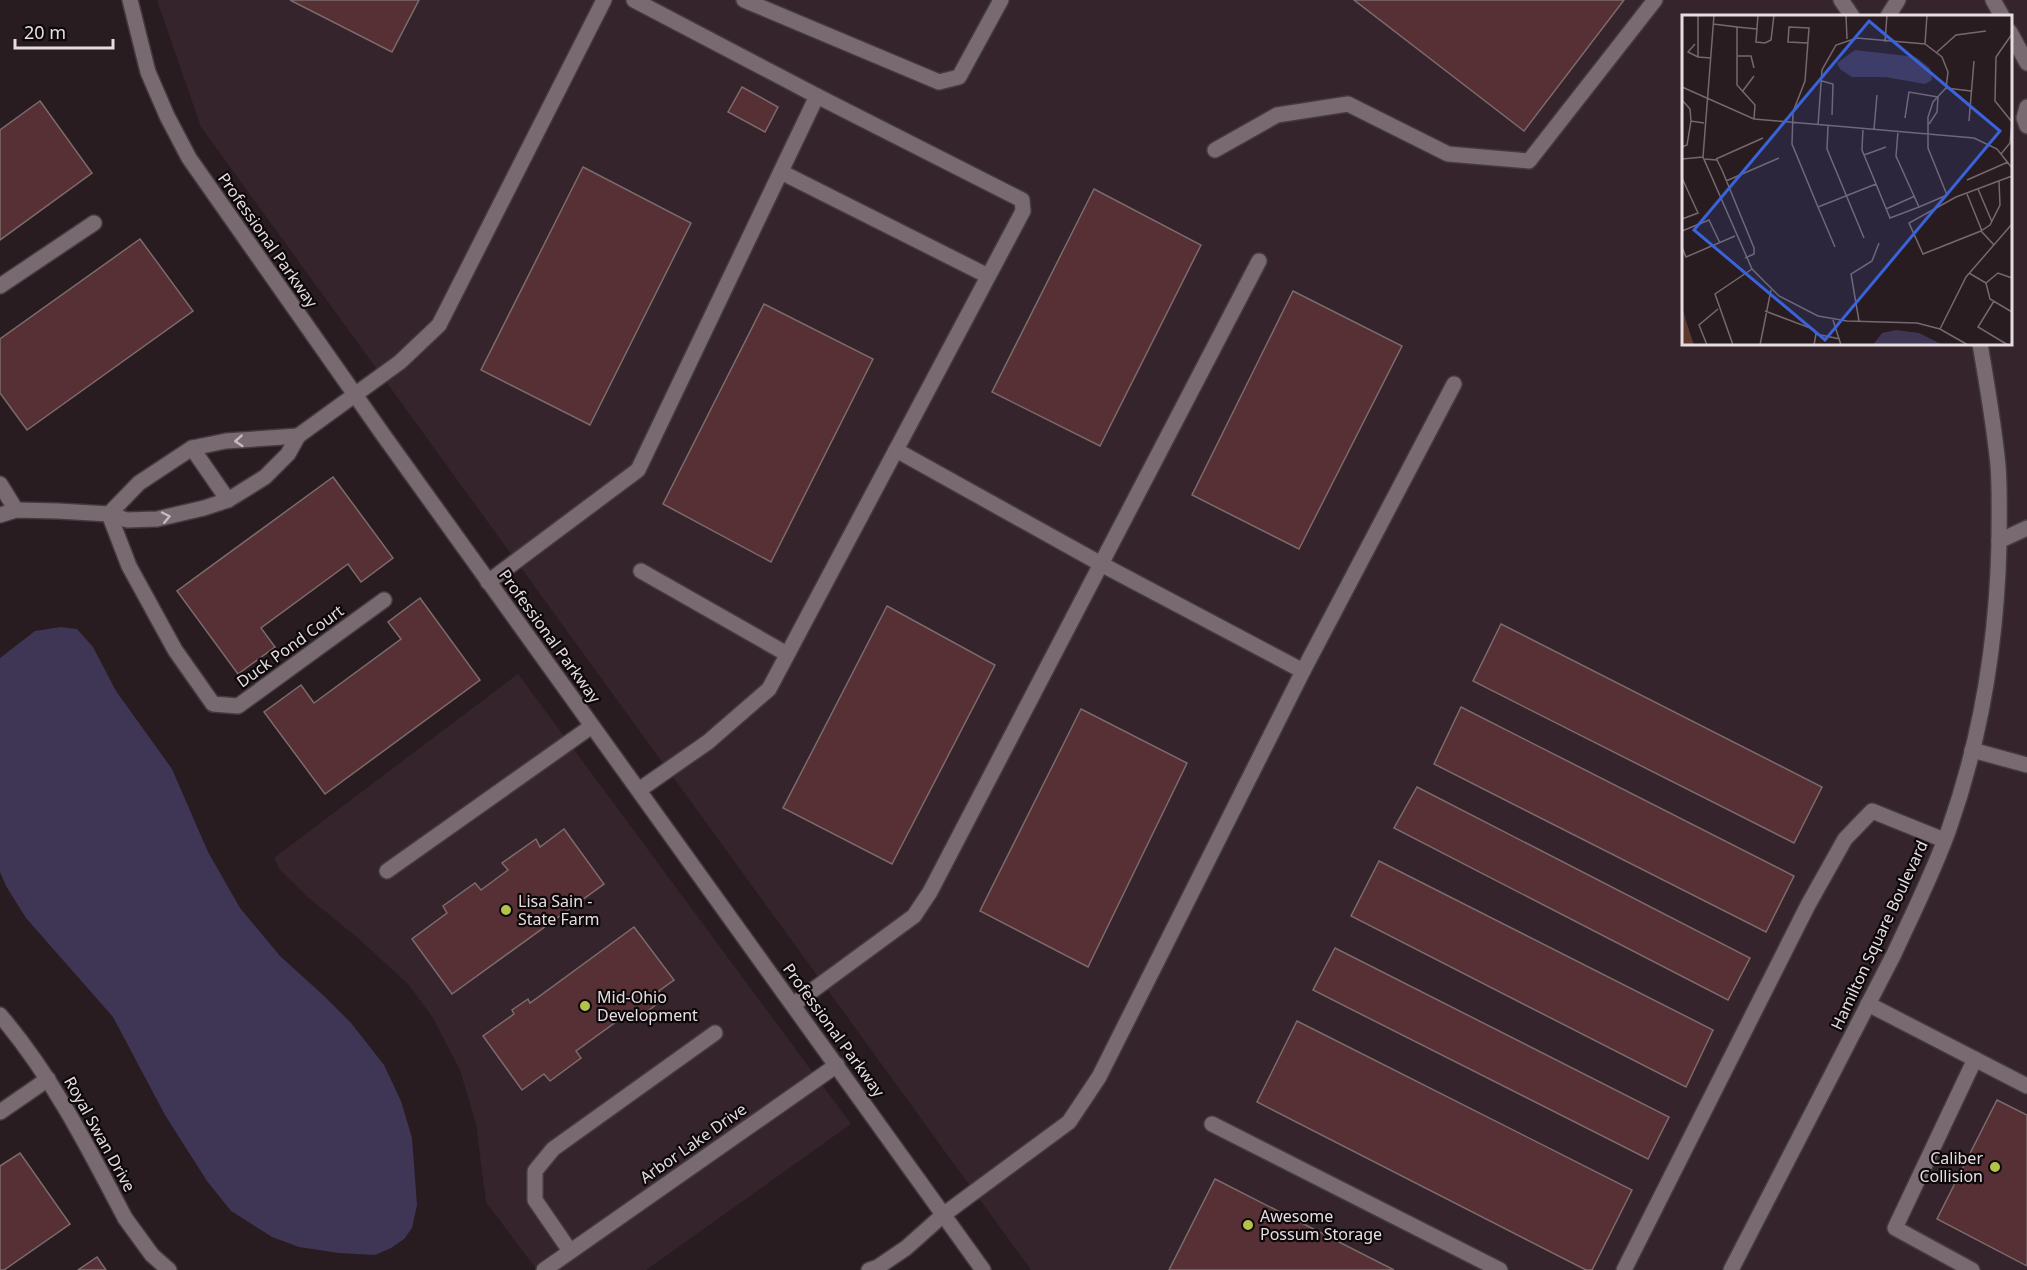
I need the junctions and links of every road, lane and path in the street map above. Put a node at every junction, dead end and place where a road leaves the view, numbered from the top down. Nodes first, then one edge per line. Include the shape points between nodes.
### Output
1 (130, 0) edge
2 (604, 0) edge
3 (634, 0) edge
4 (744, 0) edge
5 (1001, 0) edge
6 (1655, 0) edge
7 (1841, 0) edge
8 (1898, 0) edge
9 (1993, 0) edge
10 (1851, 15) edge
11 (1889, 15) edge
12 (2001, 15) edge
13 (2012, 36) edge
14 (2027, 63) edge
15 (817, 96) junction
16 (2027, 107) edge
17 (2027, 126) edge
18 (1215, 150) dead end
19 (781, 172) junction
20 (94, 223) dead end
21 (1259, 261) dead end
22 (988, 276) junction
23 (0, 286) edge
24 (1980, 345) edge
25 (1454, 384) dead end
26 (354, 394) junction
27 (298, 436) junction
28 (192, 448) junction
29 (896, 450) junction
30 (0, 484) edge
31 (228, 500) junction
32 (16, 510) junction
33 (109, 513) junction
34 (0, 515) edge
35 (2027, 528) edge
36 (1999, 541) junction
37 (1101, 564) junction
38 (641, 571) dead end
39 (488, 582) junction
40 (384, 600) dead end
41 (787, 654) junction
42 (1304, 671) junction
43 (592, 726) junction
44 (1972, 750) junction
45 (2027, 765) edge
46 (639, 790) junction
47 (1944, 840) junction
48 (387, 871) dead end
49 (794, 1004) junction
50 (1868, 1005) junction
51 (0, 1015) edge
52 (715, 1033) dead end
53 (1976, 1059) junction
54 (837, 1065) junction
55 (48, 1078) junction
56 (2027, 1086) edge
57 (0, 1112) edge
58 (1212, 1124) dead end
59 (944, 1215) junction
60 (570, 1251) junction
61 (169, 1270) edge
62 (544, 1270) edge
63 (869, 1270) edge
64 (983, 1270) edge
65 (1500, 1270) edge
66 (1624, 1270) edge
67 (1731, 1270) edge
68 (1972, 1270) edge

1 - 26 street, Professional Parkway via 148,72 189,158
2 - 26 street via 439,325 400,362
3 - 15 street
4 - 5 street via 939,82 959,77
6 - 18 street via 1529,161 1448,154 1348,104 1277,115
7 - 10 street
8 - 11 street
9 - 12 street
13 - 14 street
15 - 19 street
15 - 22 street via 1022,200 1023,211
16 - 17 street
19 - 22 street
19 - 39 street via 638,470
20 - 23 street
21 - 37 street
22 - 29 street
24 - 36 street, Hamilton Square Boulevard via 1998,467
25 - 42 street
26 - 27 street
26 - 39 street, Professional Parkway
27 -> 28 street via 226,441
27 - 31 street via 265,477
28 - 31 street
28 - 33 street via 139,483
29 - 37 street
29 - 41 street
30 - 32 street
33 -> 31 street via 127,520 157,519
32 - 33 street
32 - 34 street
33 - 40 street, Duck Pond Court via 129,566 175,650 213,704 238,706
35 - 36 street
36 - 44 street, Hamilton Square Boulevard via 1995,618
37 - 42 street
37 - 49 street via 914,916
38 - 41 street
39 - 43 street, Professional Parkway
41 - 46 street via 769,689 708,742
42 - 59 street via 1099,1077 1069,1122
43 - 46 street, Professional Parkway
43 - 48 street
44 - 45 street
44 - 47 street, Hamilton Square Boulevard
46 - 49 street, Professional Parkway
47 - 50 street, Hamilton Square Boulevard
47 - 66 street via 1872,811 1845,839 1802,915
49 - 54 street, Professional Parkway
50 - 53 street
50 - 67 street, Hamilton Square Boulevard
51 - 55 street, Royal Swan Drive
52 - 60 street via 553,1149 535,1171 535,1200
53 - 56 street
53 - 68 street via 1895,1228
54 - 59 street, Professional Parkway
54 - 60 street, Arbor Lake Drive
55 - 57 street
55 - 61 street, Royal Swan Drive via 125,1218 152,1255
58 - 65 street
59 - 63 street via 906,1248
59 - 64 street, Professional Parkway
60 - 62 street

